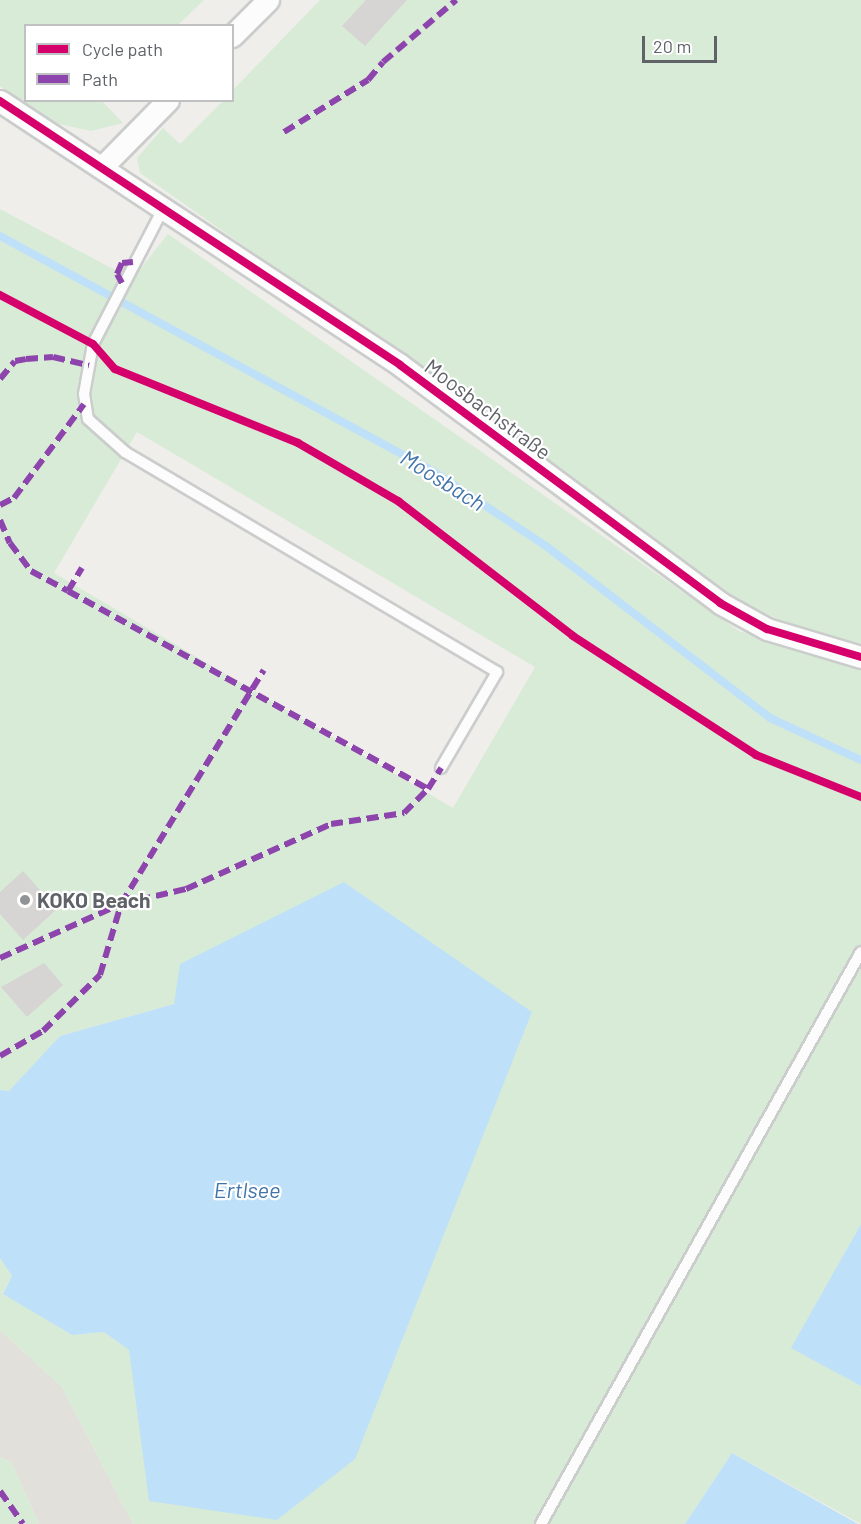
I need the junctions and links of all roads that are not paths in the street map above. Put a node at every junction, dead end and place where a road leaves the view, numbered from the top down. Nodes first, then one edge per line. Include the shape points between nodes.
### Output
1 (268, 0) edge
2 (234, 34) edge
3 (0, 101) edge
4 (166, 102) edge
5 (102, 167) junction
6 (164, 207) junction
7 (861, 657) edge
8 (441, 768) dead end
9 (861, 952) edge
10 (541, 1524) edge

1 - 2 street
3 - 5 street, Moosbachstraße
4 - 5 street
5 - 6 street, Moosbachstraße
6 - 7 street, Moosbachstraße via 400,365 720,603 767,629
6 - 8 lane via 93,344 84,394 88,419 105,438 497,672
9 - 10 lane

